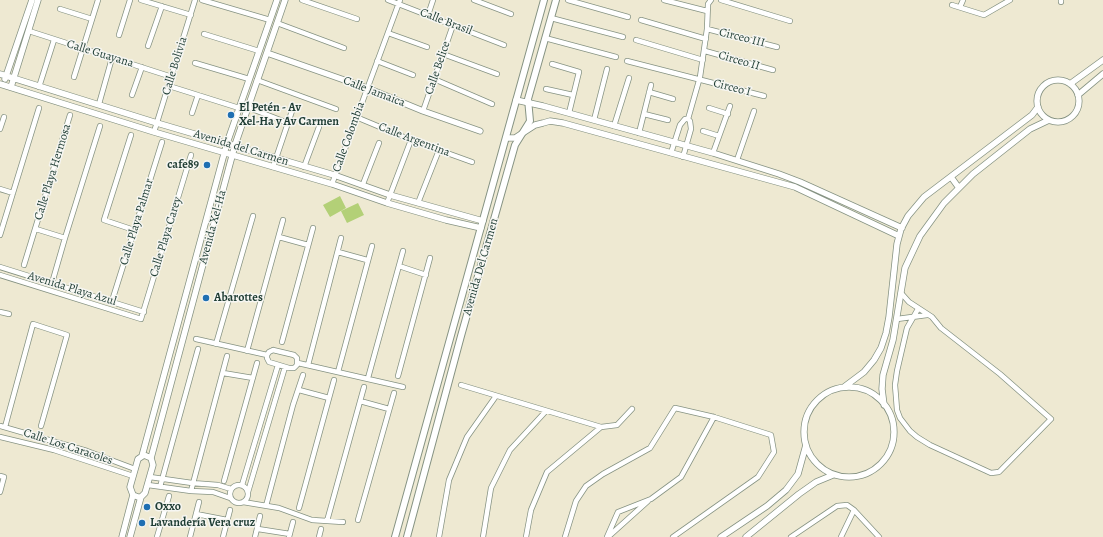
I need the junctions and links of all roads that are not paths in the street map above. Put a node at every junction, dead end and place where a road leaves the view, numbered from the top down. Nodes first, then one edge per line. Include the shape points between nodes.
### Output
1 (32, 0) edge
2 (38, 0) edge
3 (98, 0) edge
4 (130, 0) edge
5 (141, 0) edge
6 (195, 0) edge
7 (202, 0) edge
8 (277, 0) edge
9 (285, 0) edge
10 (302, 0) edge
11 (388, 0) edge
12 (433, 0) edge
13 (474, 0) edge
14 (544, 0) edge
15 (556, 0) edge
16 (568, 0) edge
17 (664, 0) edge
18 (721, 0) edge
19 (963, 0) edge
20 (1010, 0) edge
21 (708, 1) edge
22 (399, 2) edge
23 (952, 5) dead end
24 (162, 6) junction
25 (960, 7) junction
26 (60, 9) dead end
27 (707, 11) junction
28 (511, 14) dead end
29 (191, 15) junction
30 (428, 15) junction
31 (628, 17) dead end
32 (551, 18) junction
33 (92, 19) junction
34 (357, 19) dead end
35 (270, 20) junction
36 (641, 20) dead end
37 (790, 21) dead end
38 (278, 23) junction
39 (453, 25) junction
40 (707, 29) junction
41 (29, 31) junction
42 (388, 33) junction
43 (204, 34) dead end
44 (119, 35) dead end
45 (545, 38) junction
46 (623, 38) dead end
47 (706, 39) junction
48 (54, 40) junction
49 (636, 40) dead end
50 (504, 45) dead end
51 (148, 46) dead end
52 (427, 47) dead end
53 (777, 47) dead end
54 (344, 48) dead end
55 (83, 49) junction
56 (259, 51) junction
57 (705, 51) junction
58 (267, 53) junction
59 (443, 54) junction
60 (616, 57) dead end
61 (112, 58) junction
62 (627, 60) dead end
63 (703, 60) junction
64 (1103, 60) edge
65 (378, 61) junction
66 (195, 63) dead end
67 (552, 64) dead end
68 (142, 67) junction
69 (608, 69) dead end
70 (773, 70) dead end
71 (0, 74) edge
72 (497, 74) dead end
73 (1103, 74) edge
74 (413, 75) dead end
75 (6, 76) junction
76 (74, 77) dead end
77 (172, 77) junction
78 (14, 78) junction
79 (629, 78) dead end
80 (249, 79) junction
81 (434, 79) junction
82 (257, 80) junction
83 (699, 80) junction
84 (2, 84) edge
85 (1070, 84) junction
86 (169, 86) junction
87 (651, 86) dead end
88 (11, 87) junction
89 (39, 87) junction
90 (367, 88) junction
91 (546, 88) dead end
92 (649, 92) junction
93 (198, 95) junction
94 (573, 95) junction
95 (1078, 95) junction
96 (132, 96) dead end
97 (764, 96) dead end
98 (673, 99) dead end
99 (516, 100) junction
100 (99, 104) junction
101 (492, 104) dead end
102 (529, 104) junction
103 (730, 106) dead end
104 (248, 107) junction
105 (1038, 107) junction
106 (39, 108) dead end
107 (239, 108) junction
108 (709, 108) dead end
109 (336, 109) dead end
110 (423, 111) junction
111 (560, 111) junction
112 (754, 111) dead end
113 (192, 112) dead end
114 (292, 112) dead end
115 (70, 114) dead end
116 (569, 114) junction
117 (644, 114) junction
118 (728, 114) junction
119 (4, 118) dead end
120 (356, 118) junction
121 (688, 119) junction
122 (594, 120) junction
123 (668, 120) dead end
124 (1049, 120) junction
125 (558, 122) junction
126 (157, 123) junction
127 (288, 123) junction
128 (100, 126) dead end
129 (614, 126) junction
130 (319, 127) dead end
131 (0, 130) edge
132 (480, 131) dead end
133 (702, 131) dead end
134 (154, 132) junction
135 (640, 133) junction
136 (522, 134) junction
137 (131, 135) dead end
138 (650, 136) junction
139 (719, 136) junction
140 (506, 138) junction
141 (411, 140) junction
142 (162, 142) dead end
143 (227, 143) junction
144 (379, 143) dead end
145 (674, 143) junction
146 (235, 146) junction
147 (646, 146) junction
148 (686, 146) junction
149 (439, 150) junction
150 (224, 152) junction
151 (672, 153) junction
152 (713, 153) junction
153 (191, 155) dead end
154 (232, 155) junction
155 (683, 157) junction
156 (276, 158) junction
157 (740, 161) junction
158 (472, 162) dead end
159 (274, 167) junction
160 (304, 167) junction
161 (740, 172) junction
162 (334, 175) junction
163 (951, 177) junction
164 (332, 184) junction
165 (363, 184) junction
166 (959, 188) junction
167 (0, 189) edge
168 (13, 193) junction
169 (390, 195) junction
170 (387, 203) junction
171 (418, 203) junction
172 (448, 211) junction
173 (253, 216) dead end
174 (283, 220) dead end
175 (446, 220) junction
176 (483, 221) junction
177 (36, 228) junction
178 (313, 228) dead end
179 (481, 228) junction
180 (902, 228) junction
181 (134, 230) junction
182 (0, 235) edge
183 (899, 236) junction
184 (279, 237) junction
185 (65, 238) junction
186 (341, 238) dead end
187 (308, 245) junction
188 (372, 246) dead end
189 (403, 251) dead end
190 (338, 252) junction
191 (430, 258) dead end
192 (367, 260) junction
193 (24, 265) dead end
194 (399, 266) junction
195 (0, 267) edge
196 (894, 267) junction
197 (906, 268) junction
198 (426, 274) junction
199 (0, 275) edge
200 (52, 283) junction
201 (901, 293) junction
202 (112, 302) junction
203 (918, 309) junction
204 (144, 312) junction
205 (0, 313) edge
206 (10, 314) dead end
207 (927, 314) junction
208 (915, 316) junction
209 (141, 319) joint
210 (897, 319) junction
211 (461, 336) junction
212 (449, 337) junction
213 (196, 339) dead end
214 (282, 342) dead end
215 (216, 344) junction
216 (198, 349) dead end
217 (247, 351) junction
218 (267, 355) junction
219 (227, 356) dead end
220 (298, 362) junction
221 (257, 363) dead end
222 (278, 365) junction
223 (308, 365) junction
224 (285, 367) junction
225 (338, 372) junction
226 (222, 373) junction
227 (303, 375) dead end
228 (398, 376) dead end
229 (253, 378) junction
230 (368, 378) junction
231 (334, 380) dead end
232 (460, 385) dead end
233 (364, 387) dead end
234 (403, 387) dead end
235 (844, 387) junction
236 (299, 390) junction
237 (394, 394) dead end
238 (496, 396) junction
239 (329, 398) junction
240 (360, 401) junction
241 (884, 405) junction
242 (389, 409) junction
243 (632, 409) dead end
244 (546, 410) junction
245 (714, 417) junction
246 (2, 426) edge
247 (41, 426) dead end
248 (601, 427) junction
249 (424, 432) junction
250 (435, 435) junction
251 (0, 437) edge
252 (146, 440) junction
253 (156, 443) junction
254 (806, 445) junction
255 (74, 447) junction
256 (72, 456) junction
257 (142, 456) junction
258 (151, 458) junction
259 (107, 459) junction
260 (105, 466) junction
261 (135, 469) junction
262 (833, 475) junction
263 (0, 476) edge
264 (133, 476) junction
265 (150, 477) junction
266 (162, 479) junction
267 (224, 480) dead end
268 (192, 483) junction
269 (148, 485) junction
270 (242, 485) junction
271 (160, 486) junction
272 (231, 489) junction
273 (191, 491) junction
274 (0, 492) edge
275 (248, 492) junction
276 (133, 495) junction
277 (141, 496) junction
278 (169, 496) dead end
279 (230, 498) junction
280 (651, 499) junction
281 (199, 502) dead end
282 (243, 502) junction
283 (266, 506) junction
284 (299, 508) dead end
285 (230, 510) dead end
286 (854, 510) junction
287 (196, 514) junction
288 (260, 516) dead end
289 (227, 520) junction
290 (358, 520) dead end
291 (327, 521) junction
292 (293, 522) dead end
293 (343, 522) dead end
294 (398, 526) junction
295 (258, 529) junction
296 (322, 529) dead end
297 (409, 529) junction
298 (122, 535) edge
299 (289, 535) edge
300 (131, 536) edge
301 (157, 537) edge
302 (190, 537) edge
303 (223, 537) edge
304 (255, 537) edge
305 (319, 537) edge
306 (395, 537) edge
307 (407, 537) edge
308 (439, 537) edge
309 (483, 537) edge
310 (526, 537) edge
311 (565, 537) edge
312 (608, 537) edge
313 (673, 537) edge
314 (721, 537) edge
315 (746, 537) edge
316 (791, 537) edge
317 (841, 537) edge
318 (879, 537) edge

1 - 75 street
2 - 41 street
3 - 33 street
4 - 44 street
5 - 24 street
6 - 29 street, Calle Bolivia
7 - 35 street
8 - 35 street, Avenida Xel-Ha
9 - 38 street, Avenida Xel-Ha
10 - 34 street
11 - 22 street, Calle Brasil
12 - 30 street
13 - 28 street
14 - 99 main road, Avenida Del Carmen
15 - 32 main road, Avenida Del Carmen
16 - 31 street
17 - 27 street
18 - 37 street
19 - 25 street
20 - 25 street via 984,15
21 - 27 street
22 - 30 street, Calle Brasil
22 - 42 street, Calle Colombia
23 - 25 street
24 - 29 street
24 - 51 street
26 - 33 street
27 - 40 street
29 - 77 street, Calle Bolivia
30 - 39 street, Calle Brasil
32 - 45 main road, Avenida Del Carmen
32 - 46 street
33 - 55 street
35 - 56 street, Avenida Xel-Ha
36 - 47 street
38 - 54 street
38 - 58 street, Avenida Xel-Ha
39 - 50 street, Calle Brasil
39 - 59 street, Calle Belice
40 - 47 street
40 - 53 street, Circeo III
41 - 48 street, Calle Guayana
41 - 78 street
42 - 52 street
42 - 65 street, Calle Colombia
43 - 56 street
45 - 60 street
45 - 102 main road, Avenida Del Carmen via 528,98
47 - 57 street
48 - 55 street, Calle Guayana
48 - 89 street
49 - 63 street
55 - 61 street, Calle Guayana
55 - 76 street
56 - 80 street, Avenida Xel-Ha
57 - 63 street
57 - 70 street, Circeo II
58 - 82 street, Avenida Xel-Ha
58 - 90 street, Calle Jamaica
59 - 72 street
59 - 81 street, Calle Belice
61 - 68 street, Calle Guayana
61 - 100 street
62 - 83 street, Circeo I
63 - 83 street
64 - 85 street
65 - 74 street
65 - 90 street, Calle Colombia
66 - 80 street
67 - 94 street via 579,72
68 - 77 street, Calle Guayana
68 - 96 street
69 - 122 street
71 - 75 street, Avenida del Carmen
73 - 95 street
75 - 78 street, Avenida del Carmen
75 - 84 street
77 - 86 street, Calle Bolivia
78 - 88 street
78 - 89 street, Avenida del Carmen
79 - 129 street
80 - 107 street, Avenida Xel-Ha
81 - 101 street
81 - 110 street, Calle Belice
82 - 104 street, Avenida Xel-Ha
82 - 109 street
83 - 97 street, Circeo I
83 - 121 street
84 - 88 street, Avenida del Carmen
85 - 95 street
85 - 105 street via 1060,80 1047,83 1039,93
86 - 93 street
86 - 126 street, Calle Bolivia
87 - 92 street
88 - 134 street, Avenida del Carmen
89 - 100 street, Avenida del Carmen
90 - 110 street, Calle Jamaica
90 - 120 street, Calle Colombia
91 - 94 street
92 - 98 street
92 - 117 street
93 - 107 street
93 - 113 street
94 - 116 street
95 - 124 street via 1079,104 1073,117 1060,123
99 - 102 street
99 - 140 main road, Avenida Del Carmen
100 - 126 street, Avenida del Carmen
102 - 111 street
102 - 136 main road, Avenida Del Carmen via 530,121
103 - 118 street
104 - 127 street
104 - 146 street, Avenida Xel-Ha
105 - 124 street via 1041,114
105 - 163 street via 1032,115
106 - 168 street
107 - 143 street, Avenida Xel-Ha
108 - 118 street
110 - 132 street, Calle Jamaica
111 - 116 street
111 - 125 street
112 - 157 street
114 - 127 street
115 - 177 street, Calle Playa Hermosa
116 - 122 street
117 - 123 street
117 - 135 street
118 - 139 street
119 - 131 street
120 - 141 street, Calle Argentina
120 - 162 street, Calle Colombia
121 - 145 street via 680,125
121 - 148 street via 691,129
122 - 129 street
124 - 166 street via 1030,129
125 - 136 street via 535,125
125 - 147 street
126 - 134 street, Calle Bolivia
126 - 143 street, Avenida del Carmen
127 - 156 street
128 - 185 street
129 - 135 street
130 - 160 street
133 - 139 street
134 - 150 street, Avenida del Carmen
135 - 138 street
136 - 140 street via 515,138
136 - 211 main road, Avenida Del Carmen via 515,145
137 - 181 street via 104,220
138 - 145 street
138 - 147 street
139 - 152 street
140 - 176 main road, Avenida Del Carmen
141 - 149 street, Calle Argentina
141 - 169 street
142 - 181 street, Calle Playa Palmar
143 - 146 street, Avenida del Carmen
143 - 150 street, Avenida Xel-Ha
144 - 165 street
145 - 148 street
145 - 151 street
146 - 154 street, Avenida Xel-Ha
146 - 156 street, Avenida del Carmen
147 - 151 street
148 - 152 street
148 - 155 street
149 - 158 street, Calle Argentina
149 - 171 street
150 - 154 street, Avenida del Carmen
150 - 252 street, Avenida Xel-Ha
151 - 155 street
152 - 157 street
153 - 204 street, Calle Playa Carey
154 - 159 street, Avenida del Carmen
154 - 253 street, Avenida Xel-Ha
155 - 161 street
156 - 159 street
156 - 160 street, Avenida del Carmen
157 - 161 street
157 - 180 street via 793,179
159 - 164 street, Avenida del Carmen
160 - 162 street, Avenida del Carmen
161 - 183 street via 795,187
162 - 164 street, Calle Colombia
162 - 165 street, Avenida del Carmen
163 - 166 street
163 - 180 street via 920,201
164 - 170 street, Avenida del Carmen
165 - 169 street, Avenida del Carmen
166 - 197 street via 944,203 920,236
167 - 168 street
168 - 182 street
169 - 170 street
169 - 171 street, Avenida del Carmen
170 - 175 street, Avenida del Carmen
171 - 172 street, Avenida del Carmen
172 - 175 street
172 - 176 street, Avenida del Carmen
173 - 215 street
174 - 184 street
175 - 179 street, Avenida del Carmen
176 - 179 main road, Avenida Del Carmen
177 - 185 street, Calle Playa Hermosa
177 - 193 street, Calle Playa Hermosa
178 - 187 street
179 - 212 main road, Avenida Del Carmen
180 - 183 street
181 - 202 street, Calle Playa Palmar
183 - 196 street
184 - 187 street
184 - 217 street
185 - 200 street
186 - 190 street
187 - 214 street
188 - 192 street
189 - 194 street
190 - 192 street
190 - 223 street
191 - 198 street
192 - 225 street
194 - 198 street
194 - 230 street
195 - 200 street, Avenida Playa Azul
196 - 197 street
196 - 235 street via 889,317 881,348 864,372
197 - 201 street
198 - 228 street
199 - 209 street, Avenida Playa Azul
200 - 202 street, Avenida Playa Azul
201 - 203 street
201 - 210 street
202 - 204 street, Avenida Playa Azul
203 - 207 street
203 - 208 street
204 - 209 street, Calle Playa Carey
205 - 206 street
207 - 208 street
207 - 208 street via 1051,419 999,472 991,472 930,445 916,437 900,418 895,384 907,328
208 - 210 street
210 - 241 street via 883,374
211 - 212 main road via 453,339
211 - 250 main road, Avenida Del Carmen
212 - 249 main road, Avenida Del Carmen
213 - 215 street
215 - 217 street
216 - 266 street
217 - 218 street
218 - 220 street via 270,350 275,350 294,356
218 - 222 street via 269,362
219 - 226 street
220 - 223 street
220 - 224 street via 294,368
221 - 229 street
222 - 224 street
222 - 270 street
223 - 225 street
224 - 275 street
225 - 230 street
226 - 229 street
226 - 268 street
227 - 236 street
229 - 267 street
230 - 234 street
231 - 239 street
232 - 238 street
233 - 240 street
235 - 241 street via 869,391
235 - 254 street via 827,392 816,400 808,412 804,426
236 - 239 street
236 - 283 street
237 - 242 street
238 - 244 street
238 - 308 street via 467,437 449,480
239 - 284 street
240 - 242 street
240 - 291 street
241 - 262 street via 893,426 893,441 887,456 877,467 864,475
242 - 290 street
243 - 248 street via 617,425
244 - 248 street
244 - 309 street via 510,450 491,488
245 - 280 street via 681,477
245 - 311 street via 675,408 650,448 586,486 576,501
245 - 313 street via 770,435 774,452 758,477
246 - 247 street via 33,324 67,335
246 - 255 street, Calle Los Caracoles
248 - 310 street via 547,472 531,510
249 - 250 main road
249 - 294 main road, Avenida Del Carmen
250 - 297 main road, Avenida Del Carmen
251 - 256 street, Calle Los Caracoles
252 - 253 street
252 - 257 street, Avenida Xel-Ha
253 - 258 street, Avenida Xel-Ha
254 - 262 street via 820,467
254 - 314 street via 798,474 786,490
255 - 256 street
255 - 259 street, Calle Los Caracoles
256 - 260 street, Calle Los Caracoles
257 - 258 street via 147,455
257 - 261 street, Avenida Xel-Ha via 138,459
258 - 265 street, Avenida Xel-Ha via 153,463
259 - 260 street
259 - 261 street, Calle Los Caracoles
260 - 264 street, Calle Los Caracoles
261 - 264 street, Avenida Xel-Ha
262 - 315 street via 816,482
263 - 274 street via 4,477
264 - 276 street, Avenida Xel-Ha via 130,487
265 - 266 street
265 - 269 street, Avenida Xel-Ha
266 - 268 street
266 - 271 street
268 - 272 street
268 - 273 street
269 - 271 street
269 - 277 street, Avenida Xel-Ha
270 - 272 street via 236,485
270 - 275 street
271 - 273 street
272 - 279 street
273 - 279 street via 213,492
275 - 282 street
276 - 277 street
276 - 298 street
277 - 300 street
278 - 301 street
279 - 282 street via 234,502
280 - 312 street
280 - 312 street via 618,512
281 - 287 street
282 - 283 street
283 - 291 street via 312,520
285 - 289 street
286 - 316 street via 847,505 837,506
286 - 317 street
286 - 318 street
287 - 289 street
287 - 302 street
288 - 295 street
289 - 303 street
291 - 293 street
292 - 299 street
294 - 297 main road
294 - 306 main road, Avenida Del Carmen
295 - 299 street
295 - 304 street
296 - 305 street
297 - 307 main road, Avenida Del Carmen
298 - 300 street

